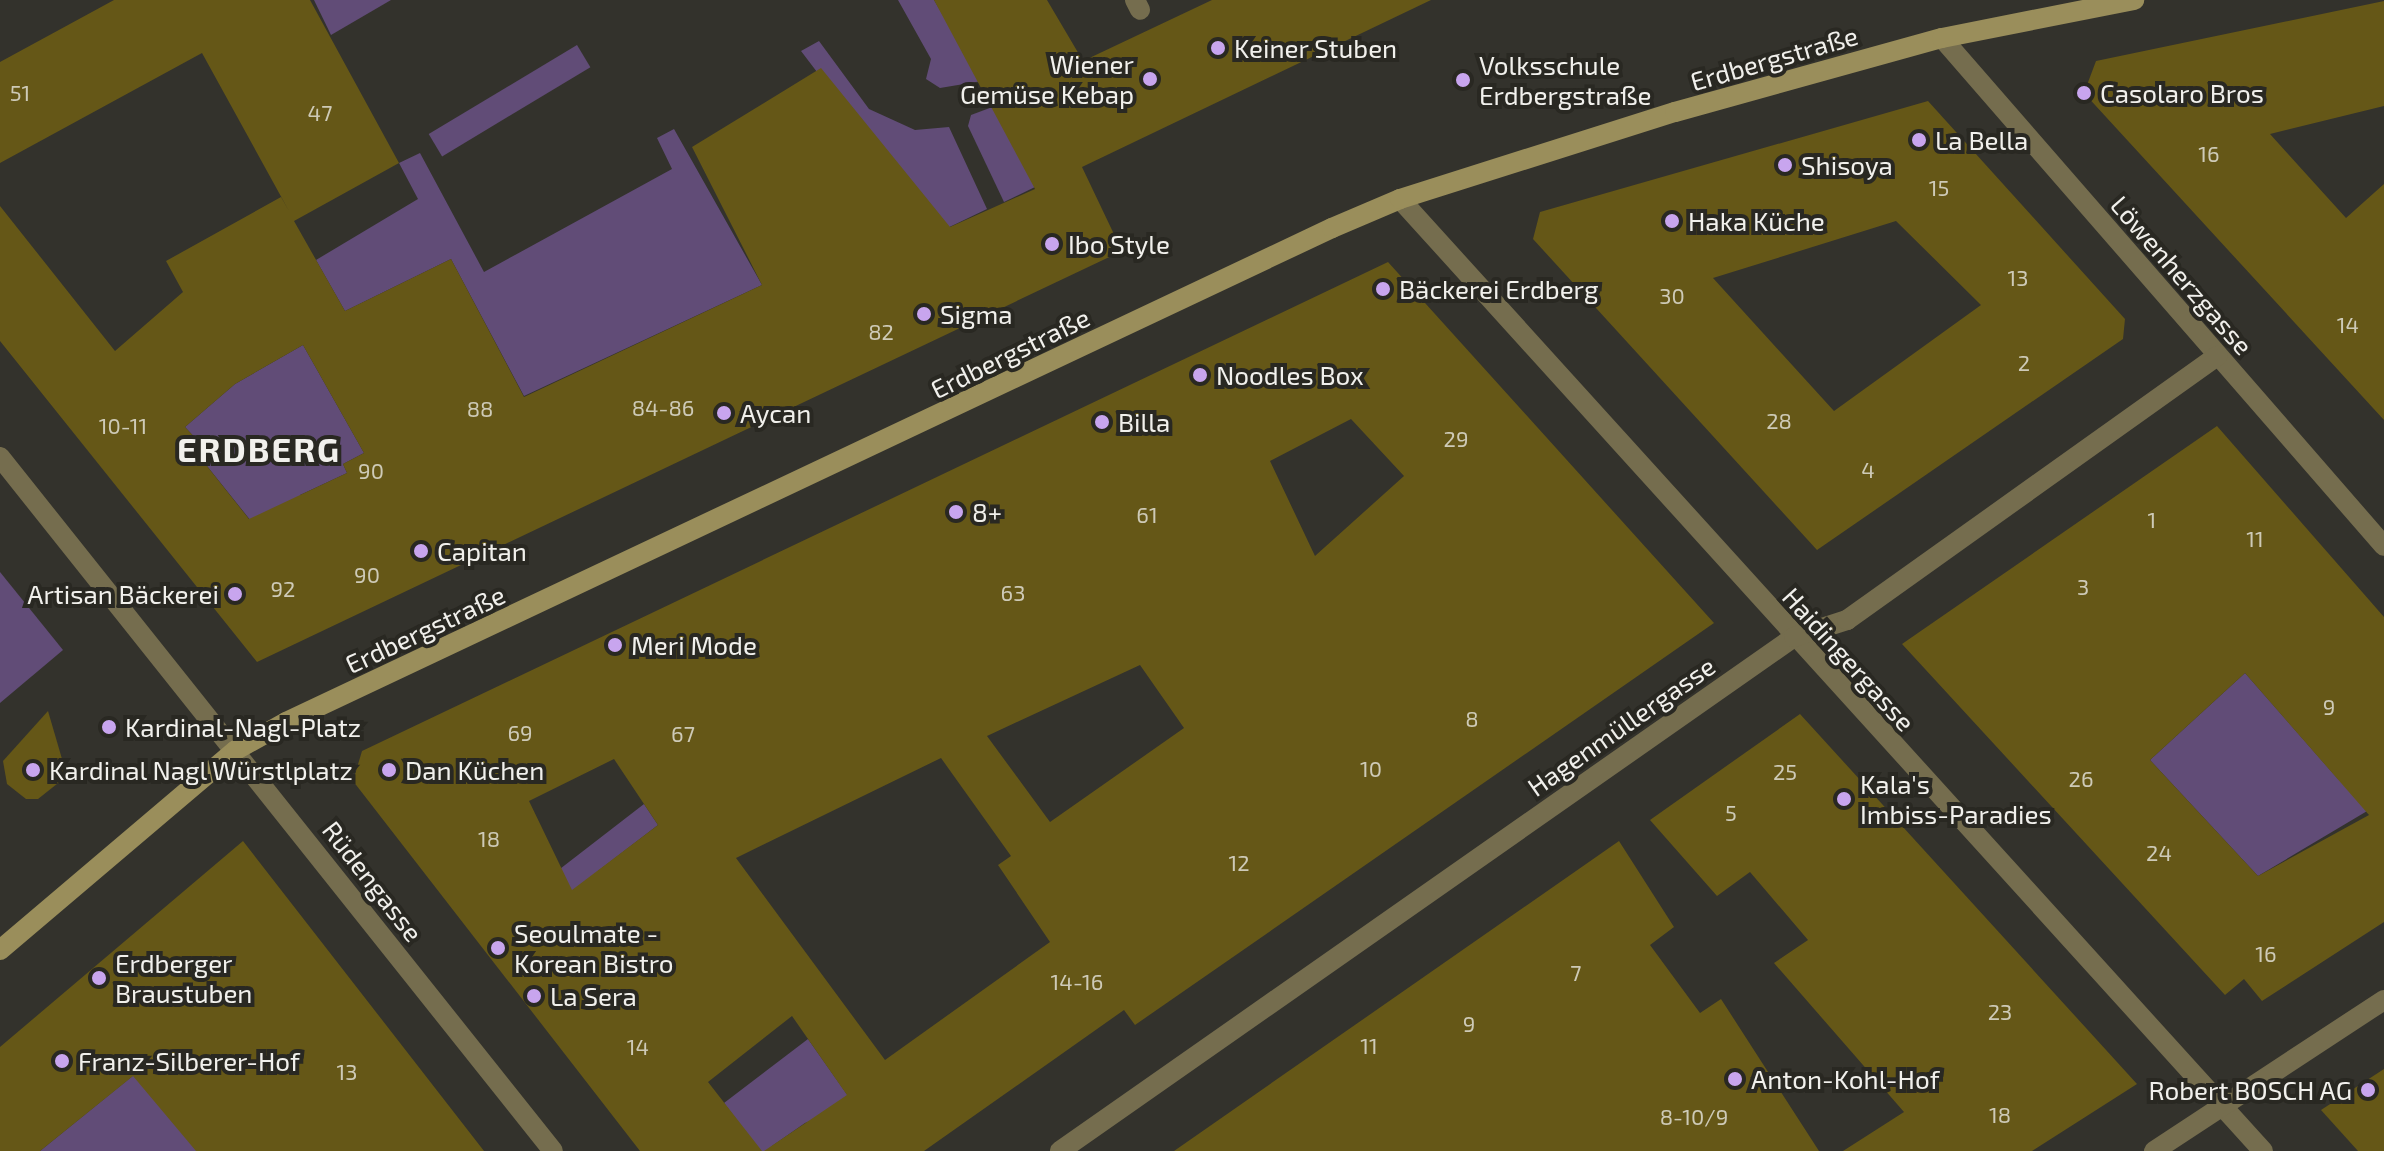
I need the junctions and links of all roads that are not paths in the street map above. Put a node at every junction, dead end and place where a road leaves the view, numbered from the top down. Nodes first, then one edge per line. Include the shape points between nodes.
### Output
1 (2134, 0) edge
2 (1942, 38) junction
3 (1400, 199) junction
4 (2217, 356) junction
5 (0, 457) edge
6 (2384, 546) edge
7 (1794, 637) junction
8 (236, 750) junction
9 (0, 950) edge
10 (2384, 1000) edge
11 (2222, 1106) junction
12 (553, 1151) edge
13 (1060, 1151) edge
14 (2154, 1151) edge
15 (2263, 1151) edge

1 - 2 street, Erdbergstraße
2 - 3 street, Erdbergstraße
2 - 4 street, Löwenherzgasse
3 - 7 street, Haidingergasse
3 - 8 street, Erdbergstraße
4 - 6 street, Löwenherzgasse
4 - 7 street, Hagenmüllergasse via 1847,620
5 - 8 street, Rüdengasse
7 - 11 street, Haidingergasse
7 - 13 street, Hagenmüllergasse
8 - 9 street, Erdbergstraße
8 - 12 street, Rüdengasse
10 - 11 street
11 - 14 street
11 - 15 street, Haidingergasse

